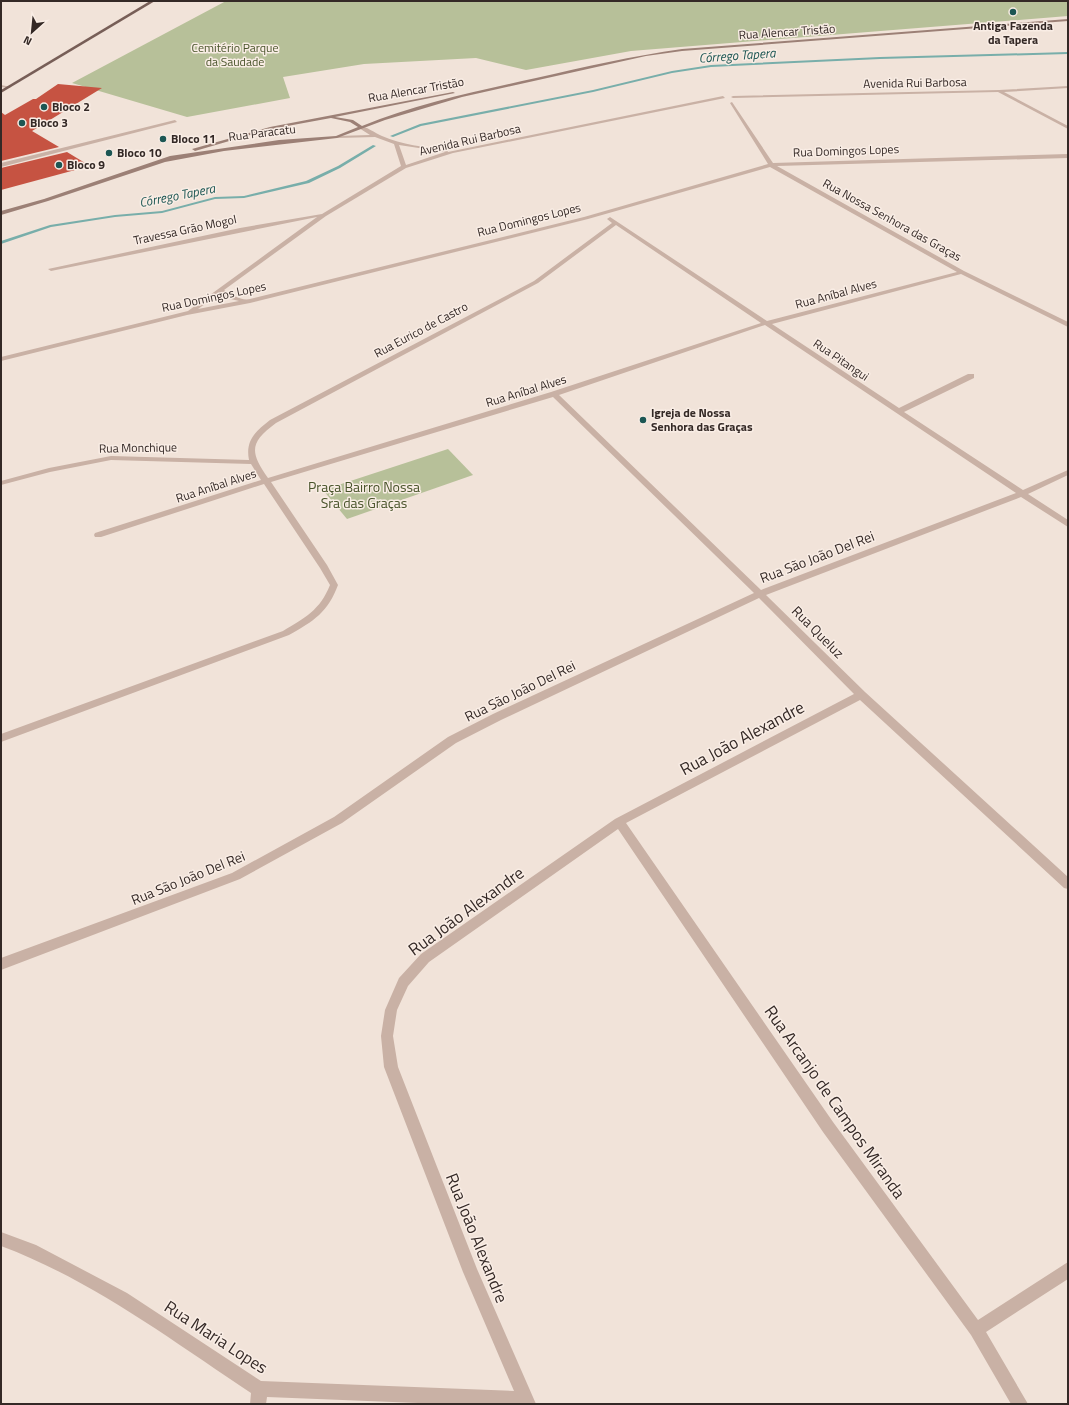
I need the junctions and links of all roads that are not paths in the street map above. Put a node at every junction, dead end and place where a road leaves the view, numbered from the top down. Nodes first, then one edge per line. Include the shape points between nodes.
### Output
1 (153, 1) edge
2 (1068, 20) edge
3 (510, 84) junction
4 (1, 86) edge
5 (9, 87) junction
6 (1068, 87) edge
7 (999, 91) junction
8 (1, 92) edge
9 (762, 96) junction
10 (733, 100) junction
11 (325, 117) junction
12 (175, 121) dead end
13 (361, 127) junction
14 (270, 128) junction
15 (1068, 128) edge
16 (373, 136) junction
17 (337, 137) junction
18 (280, 142) junction
19 (396, 145) junction
20 (452, 152) junction
21 (1068, 156) edge
22 (165, 160) junction
23 (1, 165) edge
24 (771, 165) junction
25 (404, 167) junction
26 (1, 213) edge
27 (602, 213) junction
28 (324, 215) junction
29 (615, 223) junction
30 (51, 270) dead end
31 (962, 272) junction
32 (220, 290) junction
33 (250, 301) junction
34 (187, 313) junction
35 (766, 323) junction
36 (1068, 325) edge
37 (1, 359) edge
38 (971, 376) dead end
39 (554, 394) junction
40 (898, 412) junction
41 (253, 462) junction
42 (1068, 472) edge
43 (266, 481) junction
44 (1, 483) edge
45 (1023, 493) junction
46 (1068, 524) edge
47 (98, 535) dead end
48 (760, 594) junction
49 (861, 695) junction
50 (1, 738) edge
51 (619, 822) junction
52 (1068, 884) edge
53 (1, 964) edge
54 (1, 1240) edge
55 (1068, 1270) edge
56 (976, 1330) junction
57 (258, 1397) edge
58 (527, 1402) edge
59 (1020, 1404) edge

1 - 5 main road
2 - 3 main road, Rua Alencar Tristão via 682,50 646,55
3 - 11 main road, Rua Alencar Tristão
3 - 13 main road, Rua Alencar Tristão via 433,104
4 - 5 street
5 - 8 main road
6 - 7 street, Avenida Rui Barbosa
7 - 9 street, Avenida Rui Barbosa
7 - 15 street
9 - 10 street, Avenida Rui Barbosa
9 - 10 street, Avenida Rui Barbosa
10 - 20 street, Avenida Rui Barbosa via 702,101
10 - 24 street, Rua Nossa Senhora das Graças
11 - 13 main road via 341,118
11 - 14 main road, Rua Paracatu
12 - 23 street
13 - 16 street
13 - 17 main road, Rua Paracatu
14 - 18 main road via 267,132 269,137
14 - 22 main road, Rua Paracatu
16 - 17 street
16 - 19 street
17 - 18 main road, Rua Paracatu
18 - 22 main road, Rua Paracatu
19 - 20 street
19 - 25 street
20 - 25 street, Avenida Rui Barbosa
21 - 24 street, Rua Domingos Lopes
22 - 26 main road, Rua Paracatu
24 - 27 street, Rua Domingos Lopes
24 - 31 street, Rua Nossa Senhora das Graças
25 - 28 street, Avenida Rui Barbosa
27 - 29 street, Rua Pitangui
27 - 33 street, Rua Domingos Lopes
28 - 30 street, Travessa Grão Mogol
28 - 32 street, Avenida Rui Barbosa
29 - 35 street, Rua Pitangui
29 - 41 street, Rua Eurico de Castro via 536,282 272,423 257,436 251,448
31 - 35 street, Rua Aníbal Alves
31 - 36 street, Rua Nossa Senhora das Graças
32 - 33 street via 229,297
32 - 34 street, Avenida Rui Barbosa
33 - 34 street, Rua Domingos Lopes
34 - 37 street, Rua Domingos Lopes
35 - 39 street, Rua Aníbal Alves
35 - 40 street, Rua Pitangui
38 - 40 street
39 - 43 street, Rua Aníbal Alves
39 - 48 street, Rua Queluz
40 - 45 street, Rua Pitangui
41 - 43 street
41 - 44 street, Rua Monchique via 111,458 49,470
42 - 45 street, Rua São João Del Rei
43 - 47 street, Rua Aníbal Alves
43 - 50 street via 334,585 329,599 319,612 286,633
45 - 46 street, Rua Pitangui
45 - 48 street, Rua São João Del Rei
48 - 49 street, Rua Queluz
48 - 53 street, Rua São João Del Rei via 452,740 338,820 236,876
49 - 51 street, Rua João Alexandre
49 - 52 street, Rua Queluz
51 - 56 street, Rua Arcanjo de Campos Miranda via 828,1127
51 - 58 street, Rua João Alexandre via 425,958 403,982 391,1010 387,1036 391,1067 471,1272
54 - 57 street, Rua Maria Lopes via 31,1250 122,1298
55 - 56 street
56 - 59 street, Rua Arcanjo de Campos Miranda
57 - 58 street, Rua Maria Lopes

